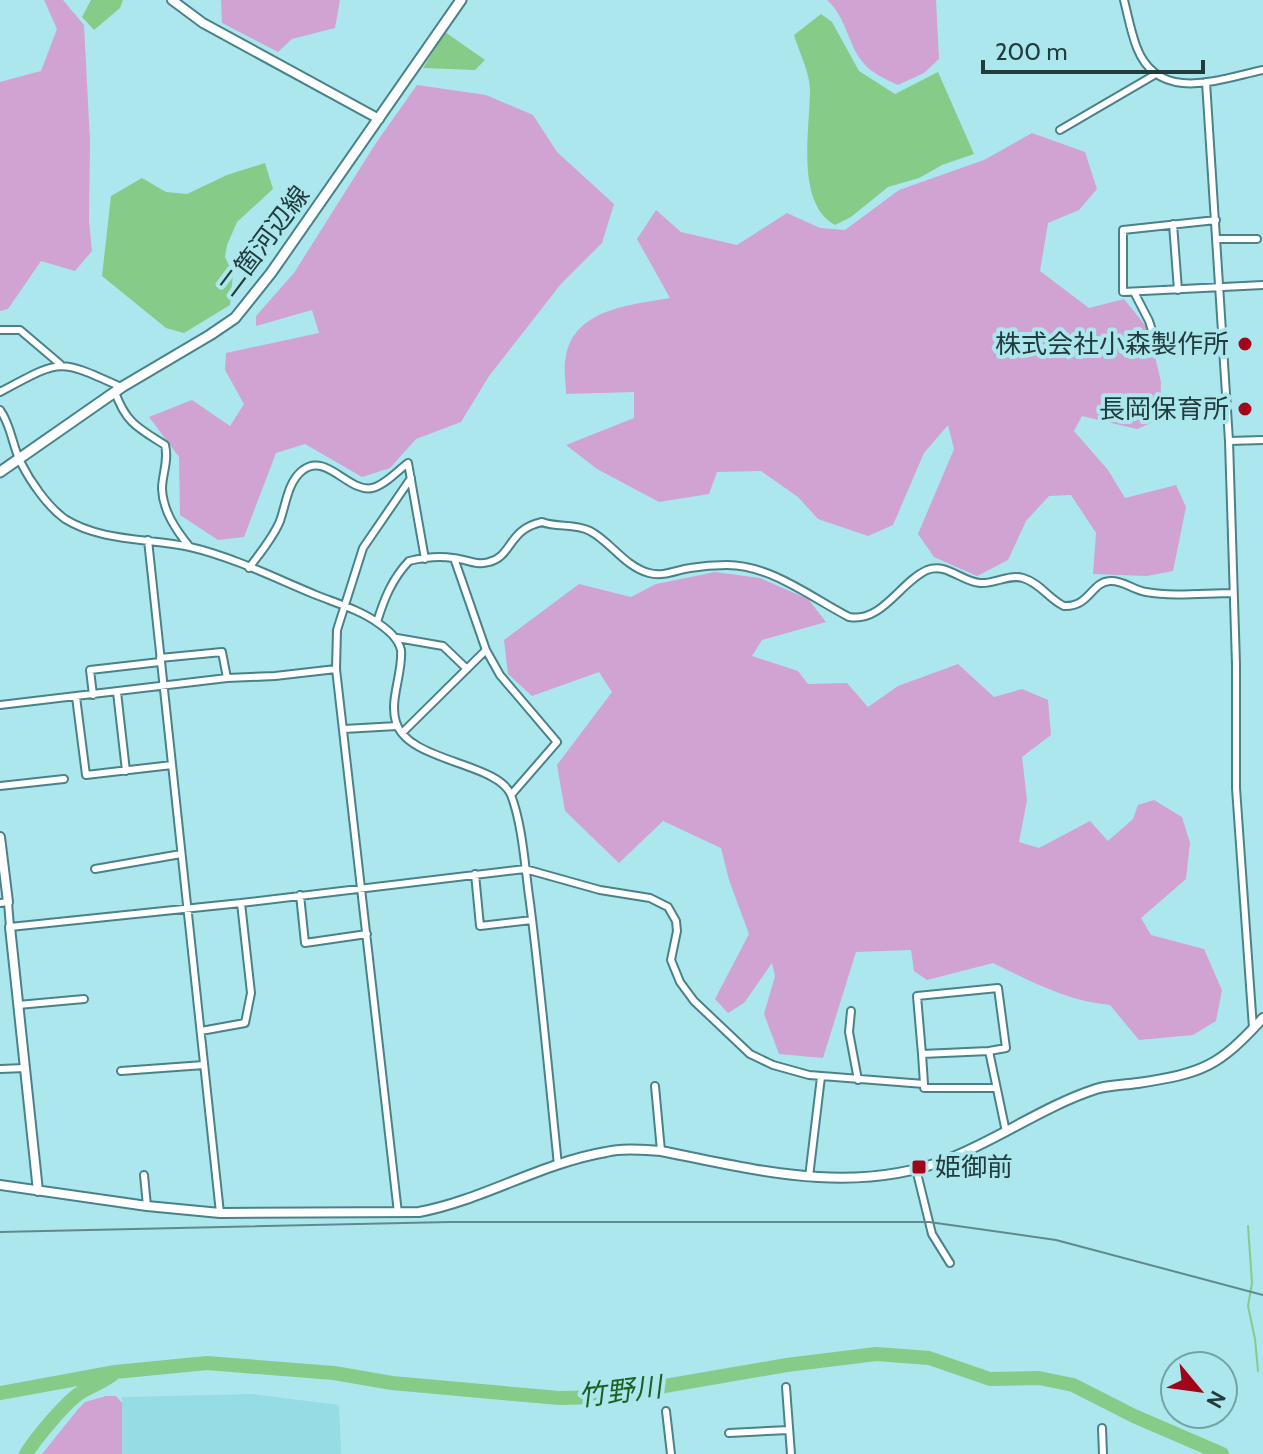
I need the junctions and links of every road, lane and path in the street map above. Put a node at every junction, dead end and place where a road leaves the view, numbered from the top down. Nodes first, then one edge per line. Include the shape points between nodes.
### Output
1 (172, 0) edge
2 (461, 0) edge
3 (1124, 0) edge
4 (1263, 70) edge
5 (1156, 74) junction
6 (1206, 82) junction
7 (379, 119) junction
8 (1060, 130) dead end
9 (1216, 220) junction
10 (1173, 224) junction
11 (1217, 239) junction
12 (1257, 239) dead end
13 (1263, 285) edge
14 (1221, 288) junction
15 (1178, 290) junction
16 (1134, 292) junction
17 (0, 330) edge
18 (1223, 343) junction
19 (60, 364) junction
20 (119, 390) junction
21 (0, 392) edge
22 (0, 410) edge
23 (1263, 440) edge
24 (1229, 441) junction
25 (20, 460) junction
26 (0, 472) edge
27 (411, 478) junction
28 (148, 540) junction
29 (189, 547) junction
30 (454, 558) junction
31 (425, 559) junction
32 (249, 568) junction
33 (1233, 593) junction
34 (343, 606) junction
35 (377, 622) junction
36 (396, 638) junction
37 (486, 650) junction
38 (160, 660) junction
39 (336, 669) junction
40 (467, 669) junction
41 (227, 678) junction
42 (164, 686) junction
43 (117, 692) junction
44 (93, 695) junction
45 (76, 697) junction
46 (0, 705) edge
47 (397, 726) junction
48 (344, 729) junction
49 (402, 733) junction
50 (172, 765) junction
51 (126, 771) junction
52 (64, 779) dead end
53 (0, 786) edge
54 (511, 795) junction
55 (0, 837) edge
56 (181, 854) junction
57 (95, 869) dead end
58 (525, 869) junction
59 (475, 874) junction
60 (363, 889) junction
61 (300, 895) junction
62 (4, 902) edge
63 (241, 903) junction
64 (186, 908) junction
65 (532, 920) junction
66 (10, 927) junction
67 (367, 934) junction
68 (84, 999) dead end
69 (18, 1005) junction
70 (851, 1011) dead end
71 (1263, 1018) edge
72 (1253, 1029) junction
73 (201, 1031) junction
74 (989, 1051) junction
75 (922, 1054) junction
76 (204, 1065) junction
77 (25, 1068) junction
78 (0, 1069) edge
79 (121, 1071) dead end
80 (821, 1077) junction
81 (858, 1080) junction
82 (924, 1084) junction
83 (655, 1086) dead end
84 (996, 1088) junction
85 (1006, 1132) junction
86 (661, 1151) junction
87 (558, 1165) junction
88 (916, 1169) junction
89 (144, 1175) dead end
90 (809, 1178) junction
91 (0, 1185) edge
92 (38, 1191) junction
93 (147, 1206) junction
94 (220, 1213) junction
95 (398, 1213) junction
96 (950, 1263) dead end
97 (786, 1387) dead end
98 (666, 1411) dead end
99 (1102, 1428) dead end
100 (789, 1430) junction
101 (729, 1433) dead end
102 (671, 1454) edge
103 (791, 1454) edge
104 (1103, 1454) edge

1 - 7 street via 203,23
2 - 7 main road, 二箇河辺線
3 - 5 street via 1136,47
4 - 6 street
5 - 6 street via 1171,83
5 - 8 street
6 - 9 street
7 - 20 main road, 二箇河辺線 via 235,318
9 - 10 street
9 - 11 street
10 - 15 street
10 - 16 street via 1123,230 1123,292
11 - 12 street
11 - 14 street
13 - 14 street
14 - 15 street
14 - 18 street
15 - 16 street
16 - 18 street via 1155,340
17 - 19 street via 20,330
18 - 24 street
19 - 20 street
19 - 21 street
20 - 25 main road, 二箇河辺線
20 - 29 street via 122,412 165,445 165,504 173,527
22 - 25 street
23 - 24 street
24 - 33 street
25 - 26 main road, 二箇河辺線
25 - 28 street via 62,517 98,533
27 - 31 street
27 - 32 street via 408,463 371,488 317,466 305,468 292,485 271,539
27 - 34 street via 363,548
28 - 29 street
28 - 38 street
29 - 32 street
30 - 31 street
30 - 33 street via 494,562 533,524 571,524 592,532 637,569 652,574 746,567 859,619 933,568 977,583 1022,578 1064,606 1080,604 1106,581 1142,592
30 - 37 street
31 - 35 street via 409,561 399,572
32 - 34 street
33 - 72 street via 1236,788
34 - 35 street
34 - 39 street
35 - 36 street
36 - 40 street via 443,646
36 - 47 street via 402,658
37 - 40 street
37 - 54 street via 500,675 557,742
38 - 41 street via 222,652
38 - 42 street
38 - 44 street via 90,670
39 - 41 street
39 - 48 street
40 - 49 street
41 - 42 street
42 - 43 street
42 - 50 street
43 - 44 street
43 - 51 street
44 - 45 street
45 - 46 street
45 - 51 street via 86,775
47 - 48 street
47 - 49 street
48 - 60 street
49 - 54 street via 437,756 492,776
50 - 51 street
50 - 56 street
52 - 53 street
54 - 58 street
55 - 62 street
56 - 57 street
56 - 64 street
58 - 59 street
58 - 65 street
58 - 80 street via 661,902 676,921 671,960 685,990 750,1054
59 - 60 street
59 - 65 street via 480,926
60 - 61 street
60 - 67 street
61 - 63 street
61 - 67 street via 305,943
62 - 66 street
63 - 64 street
63 - 73 street via 251,993 245,1023
64 - 66 street
64 - 73 street
65 - 87 street
66 - 69 street
67 - 95 street
68 - 69 street
69 - 77 street
70 - 81 street via 849,1032
71 - 72 street
72 - 85 street via 1235,1048 1188,1075 1100,1088
73 - 76 street
74 - 75 street
74 - 75 street via 1006,1048 998,988 917,996
74 - 84 street
75 - 82 street
76 - 79 street
76 - 94 street
77 - 78 street
77 - 92 street
80 - 81 street
80 - 90 street
81 - 82 street
82 - 84 street via 947,1090
83 - 86 street
84 - 85 street
85 - 88 street
86 - 87 street via 606,1152
86 - 90 street
87 - 95 street via 444,1207
88 - 90 street via 850,1179
88 - 96 street via 932,1234
89 - 93 street
91 - 92 street
92 - 93 street
93 - 94 street
94 - 95 street
97 - 100 street
98 - 102 street
99 - 104 street
100 - 101 street
100 - 103 street

